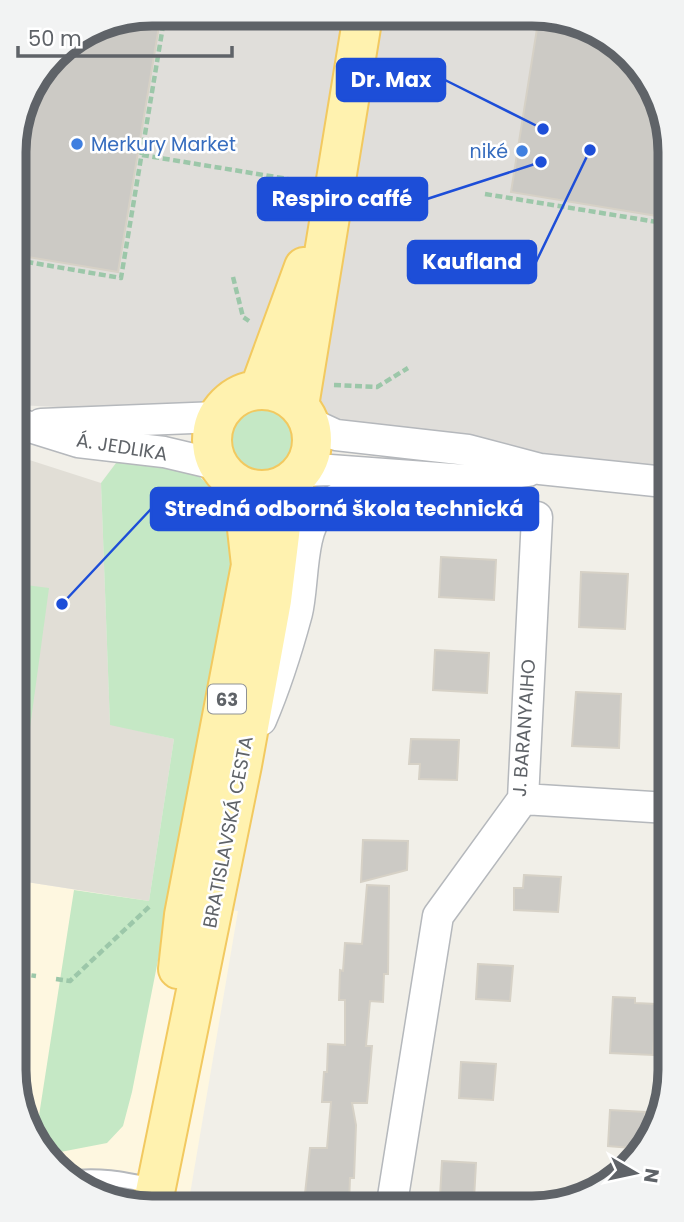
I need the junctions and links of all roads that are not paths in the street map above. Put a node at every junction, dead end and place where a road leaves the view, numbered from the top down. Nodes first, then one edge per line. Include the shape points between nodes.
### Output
1 (361, 26) edge
2 (335, 183) junction
3 (259, 390) junction
4 (305, 415) junction
5 (218, 417) junction
6 (26, 424) edge
7 (26, 425) edge
8 (540, 469) junction
9 (227, 474) junction
10 (299, 475) junction
11 (405, 476) junction
12 (658, 481) edge
13 (537, 517) dead end
14 (242, 765) junction
15 (523, 799) junction
16 (657, 807) edge
17 (85, 1176) edge
18 (154, 1196) edge
19 (394, 1196) edge

1 - 2 main road, BRATISLAVSKÁ CESTA / 63
2 - 3 main road, BRATISLAVSKÁ CESTA / 63
2 - 4 main road, BRATISLAVSKÁ CESTA / 63
3 - 4 main road via 281,393
3 - 5 main road via 235,398
4 - 8 street via 336,435 468,450
4 - 10 main road, BRATISLAVSKÁ CESTA / 63 via 312,448
5 - 6 street, Á. JEDLIKA
5 - 9 main road, BRATISLAVSKÁ CESTA / 63 via 212,441
7 - 9 street, Á. JEDLIKA via 78,442 164,452
8 - 11 street via 466,480
8 - 12 street
9 - 10 main road via 256,491 288,484
9 - 18 main road, BRATISLAVSKÁ CESTA / 63 via 245,511 251,565 184,915
10 - 11 street via 330,470
10 - 14 main road, BRATISLAVSKÁ CESTA / 63 via 284,510
11 - 14 street via 336,499 314,519 298,610 278,679
13 - 15 street, J. BARANYAIHO
14 - 18 main road, BRATISLAVSKÁ CESTA / 63
15 - 16 street
15 - 19 street, J. BARANYAIHO via 438,916
17 - 18 lane via 112,1178

